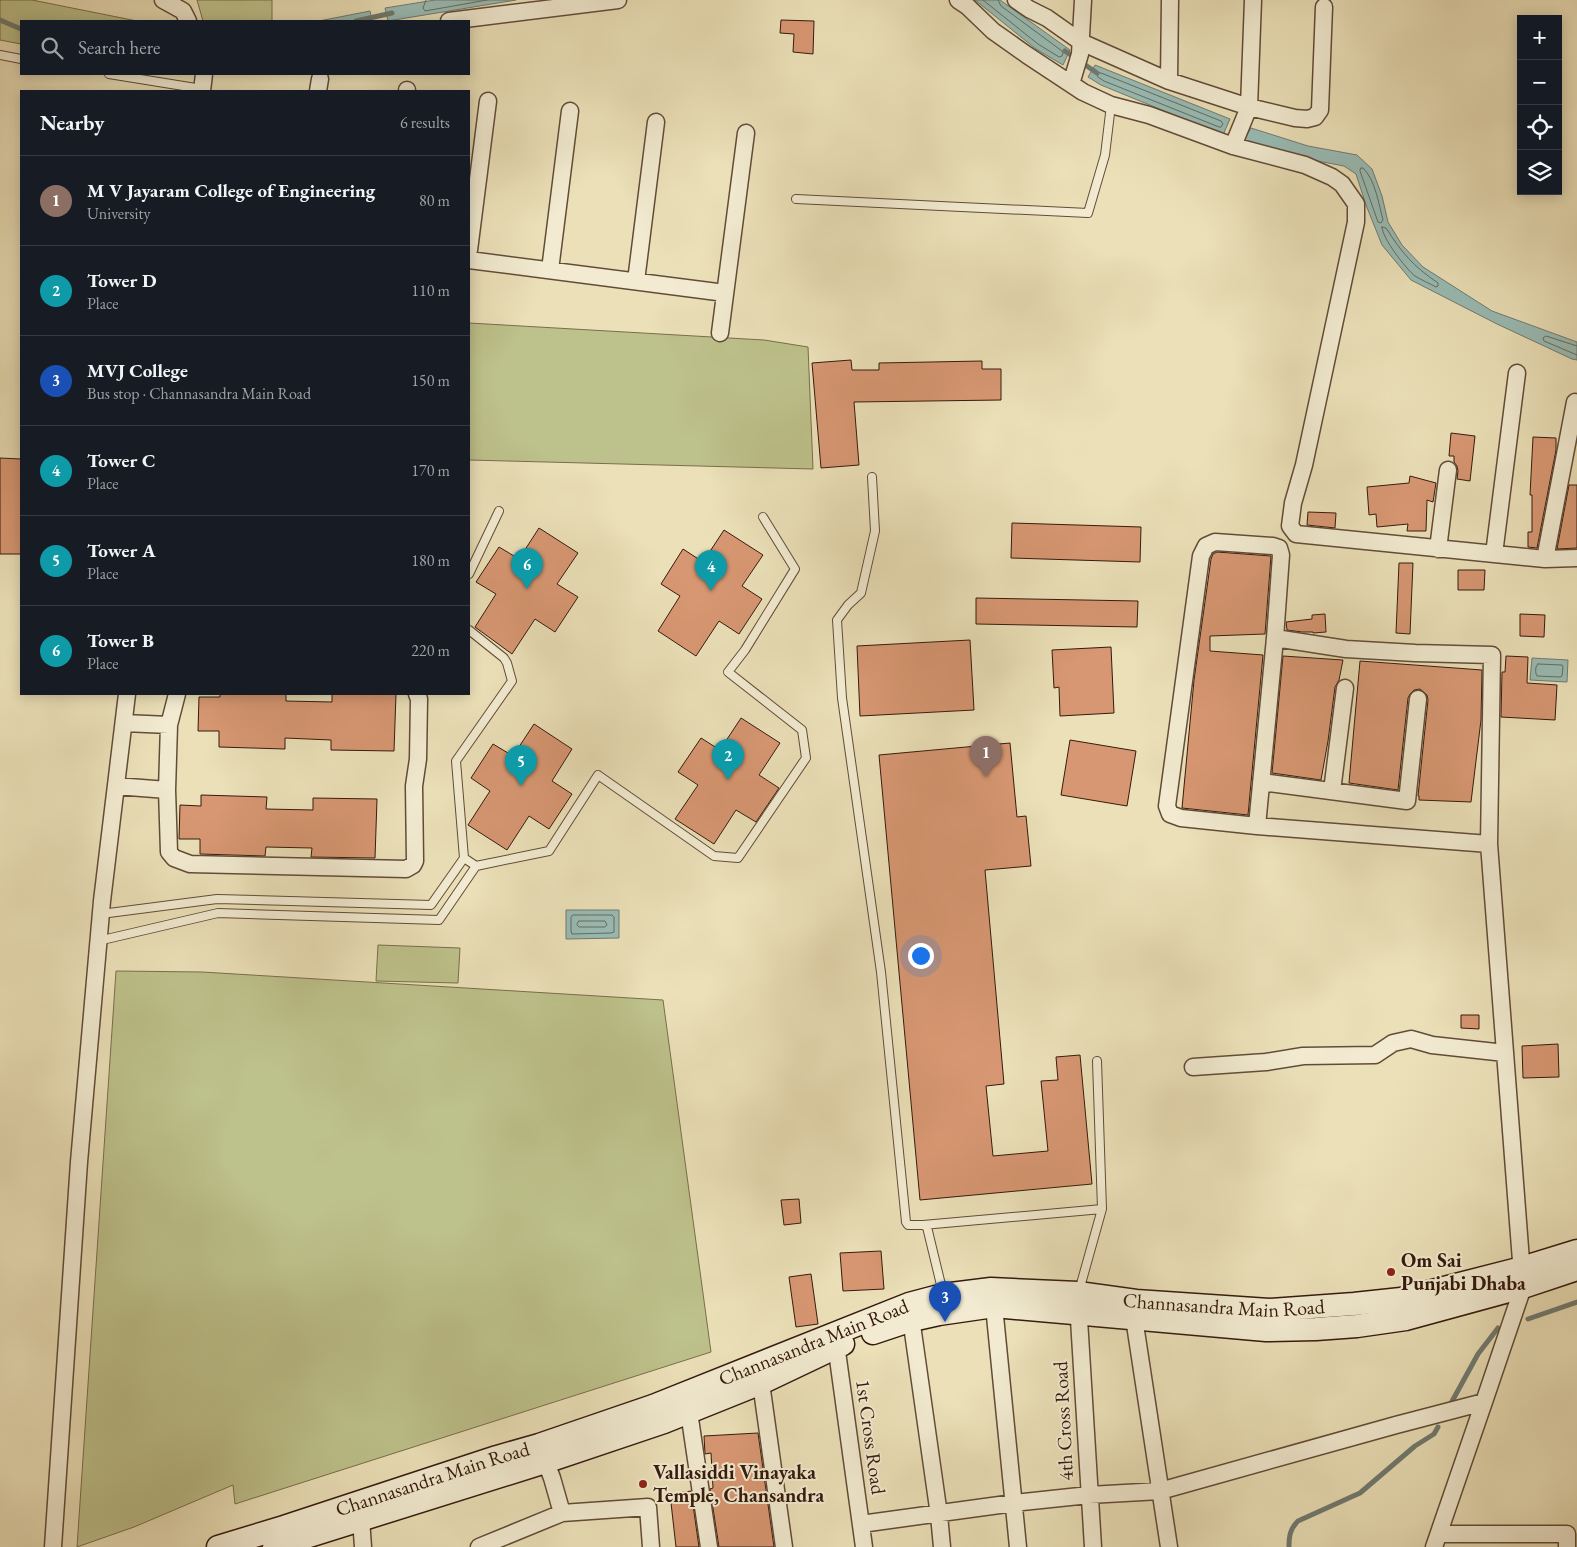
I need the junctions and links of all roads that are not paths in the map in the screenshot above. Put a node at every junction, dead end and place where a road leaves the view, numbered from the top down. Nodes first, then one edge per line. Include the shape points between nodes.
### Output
1 (163, 0) edge
2 (618, 0) edge
3 (958, 0) edge
4 (1016, 0) edge
5 (1083, 0) edge
6 (1170, 0) edge
7 (1252, 0) edge
8 (1324, 7) dead end
9 (188, 20) edge
10 (457, 20) edge
11 (0, 55) edge
12 (20, 59) edge
13 (1077, 62) junction
14 (118, 75) edge
15 (1169, 81) junction
16 (203, 85) edge
17 (488, 100) dead end
18 (1111, 105) junction
19 (1250, 107) junction
20 (570, 111) dead end
21 (656, 122) dead end
22 (746, 133) dead end
23 (1235, 142) junction
24 (796, 199) dead end
25 (470, 242) edge
26 (470, 260) edge
27 (550, 270) junction
28 (636, 282) junction
29 (725, 293) junction
30 (720, 333) dead end
31 (1517, 373) dead end
32 (1575, 402) dead end
33 (1448, 470) dead end
34 (872, 477) dead end
35 (499, 511) dead end
36 (763, 517) dead end
37 (1438, 549) junction
38 (1494, 554) junction
39 (1577, 558) edge
40 (1545, 559) junction
41 (470, 572) edge
42 (470, 631) edge
43 (1275, 638) junction
44 (1345, 688) dead end
45 (127, 695) edge
46 (177, 695) edge
47 (418, 695) edge
48 (1418, 699) dead end
49 (124, 723) junction
50 (169, 725) junction
51 (1261, 782) junction
52 (116, 786) junction
53 (168, 790) junction
54 (1332, 791) junction
55 (1257, 826) junction
56 (1489, 844) junction
57 (464, 858) junction
58 (476, 866) junction
59 (101, 914) junction
60 (98, 941) junction
61 (1505, 1054) junction
62 (1097, 1061) dead end
63 (1193, 1067) dead end
64 (1102, 1209) junction
65 (923, 1225) junction
66 (1577, 1251) edge
67 (1577, 1269) edge
68 (1522, 1278) junction
69 (943, 1295) junction
70 (1078, 1303) junction
71 (994, 1306) junction
72 (910, 1312) junction
73 (1362, 1314) junction
74 (1134, 1318) junction
75 (836, 1340) junction
76 (762, 1383) junction
77 (1484, 1402) junction
78 (689, 1412) junction
79 (542, 1453) junction
80 (1160, 1491) junction
81 (1089, 1495) junction
82 (1014, 1503) junction
83 (562, 1513) junction
84 (938, 1515) junction
85 (362, 1519) junction
86 (861, 1524) junction
87 (1436, 1541) edge
88 (53, 1547) edge
89 (218, 1547) edge
90 (274, 1547) edge
91 (363, 1547) edge
92 (479, 1547) edge
93 (651, 1547) edge
94 (709, 1547) edge
95 (784, 1547) edge
96 (864, 1547) edge
97 (942, 1547) edge
98 (1018, 1547) edge
99 (1093, 1547) edge
100 (1169, 1547) edge
101 (1567, 1547) edge

1 - 9 street via 183,11
2 - 10 street
3 - 13 street via 1027,55
4 - 13 street via 1047,18
5 - 13 street
6 - 15 street
7 - 19 street
8 - 19 street via 1320,110 1315,117 1307,120
11 - 12 lane
13 - 15 street
13 - 18 street
14 - 16 lane
15 - 19 street
17 - 25 street
18 - 23 street
18 - 24 lane via 1105,155 1088,213
19 - 23 street
20 - 27 street
21 - 28 street
22 - 29 street
23 - 37 street via 1332,176 1356,204 1356,222 1290,526 1296,534 1306,536
26 - 27 street
27 - 28 street
28 - 29 street
29 - 30 street
31 - 38 street
32 - 40 street
33 - 37 street
34 - 65 lane via 875,531 861,593 837,620 842,698 881,972 906,1222 908,1225
35 - 41 lane
36 - 58 lane via 795,569 728,672 802,730 806,758 738,858 714,856 598,775 549,851
37 - 38 street
38 - 40 street
39 - 40 street
42 - 57 lane via 504,658 512,681 456,761
43 - 51 street
43 - 55 street via 1281,555 1278,548 1215,542 1206,546 1201,556 1167,806 1170,814 1181,818
43 - 56 street via 1346,649 1492,655
44 - 54 street
45 - 49 street
46 - 50 street
47 - 53 street via 418,759 414,786 416,861 413,866 183,863 169,852
48 - 54 street via 1407,801
49 - 50 street
49 - 52 street
50 - 53 street
51 - 54 street
51 - 55 street
52 - 53 street
52 - 59 street
55 - 56 street
56 - 61 street
57 - 58 lane
57 - 59 lane via 431,905 217,899
58 - 60 lane via 439,920 218,913
59 - 60 street
60 - 88 street via 78,1171
61 - 63 street via 1432,1045 1411,1039 1392,1043 1375,1055 1303,1056
61 - 68 street
62 - 64 lane
64 - 65 lane
64 - 70 lane
65 - 69 lane via 929,1233
66 - 68 main road, Channasandra Main Road
67 - 68 main road, Channasandra Main Road
68 - 73 main road, Channasandra Main Road via 1400,1299
68 - 77 street
69 - 70 main road, Channasandra Main Road via 991,1289
69 - 72 main road, Channasandra Main Road
70 - 71 main road, Channasandra Main Road
70 - 73 main road, Channasandra Main Road via 1136,1301
70 - 74 main road, Channasandra Main Road
70 - 81 street, 4th Cross Road
71 - 72 main road, Channasandra Main Road via 938,1314
71 - 82 street
72 - 75 main road, Channasandra Main Road
72 - 84 street
73 - 74 main road, Channasandra Main Road via 1316,1329 1266,1330
74 - 80 street
75 - 76 main road, Channasandra Main Road
75 - 79 main road, Channasandra Main Road via 653,1406
75 - 86 street, 1st Cross Road
76 - 78 main road, Channasandra Main Road
76 - 95 street
77 - 80 street
77 - 87 street
78 - 79 main road, Channasandra Main Road
78 - 94 street
79 - 83 street
79 - 85 main road, Channasandra Main Road
79 - 89 main road, Channasandra Main Road via 497,1457
80 - 81 street
80 - 100 street
81 - 82 street
81 - 99 street, 4th Cross Road
82 - 84 street
82 - 98 street
83 - 92 street
83 - 93 street via 648,1507
84 - 86 street
84 - 97 street
85 - 90 main road, Channasandra Main Road
85 - 91 street
86 - 96 street, 1st Cross Road
87 - 101 street via 1567,1534

